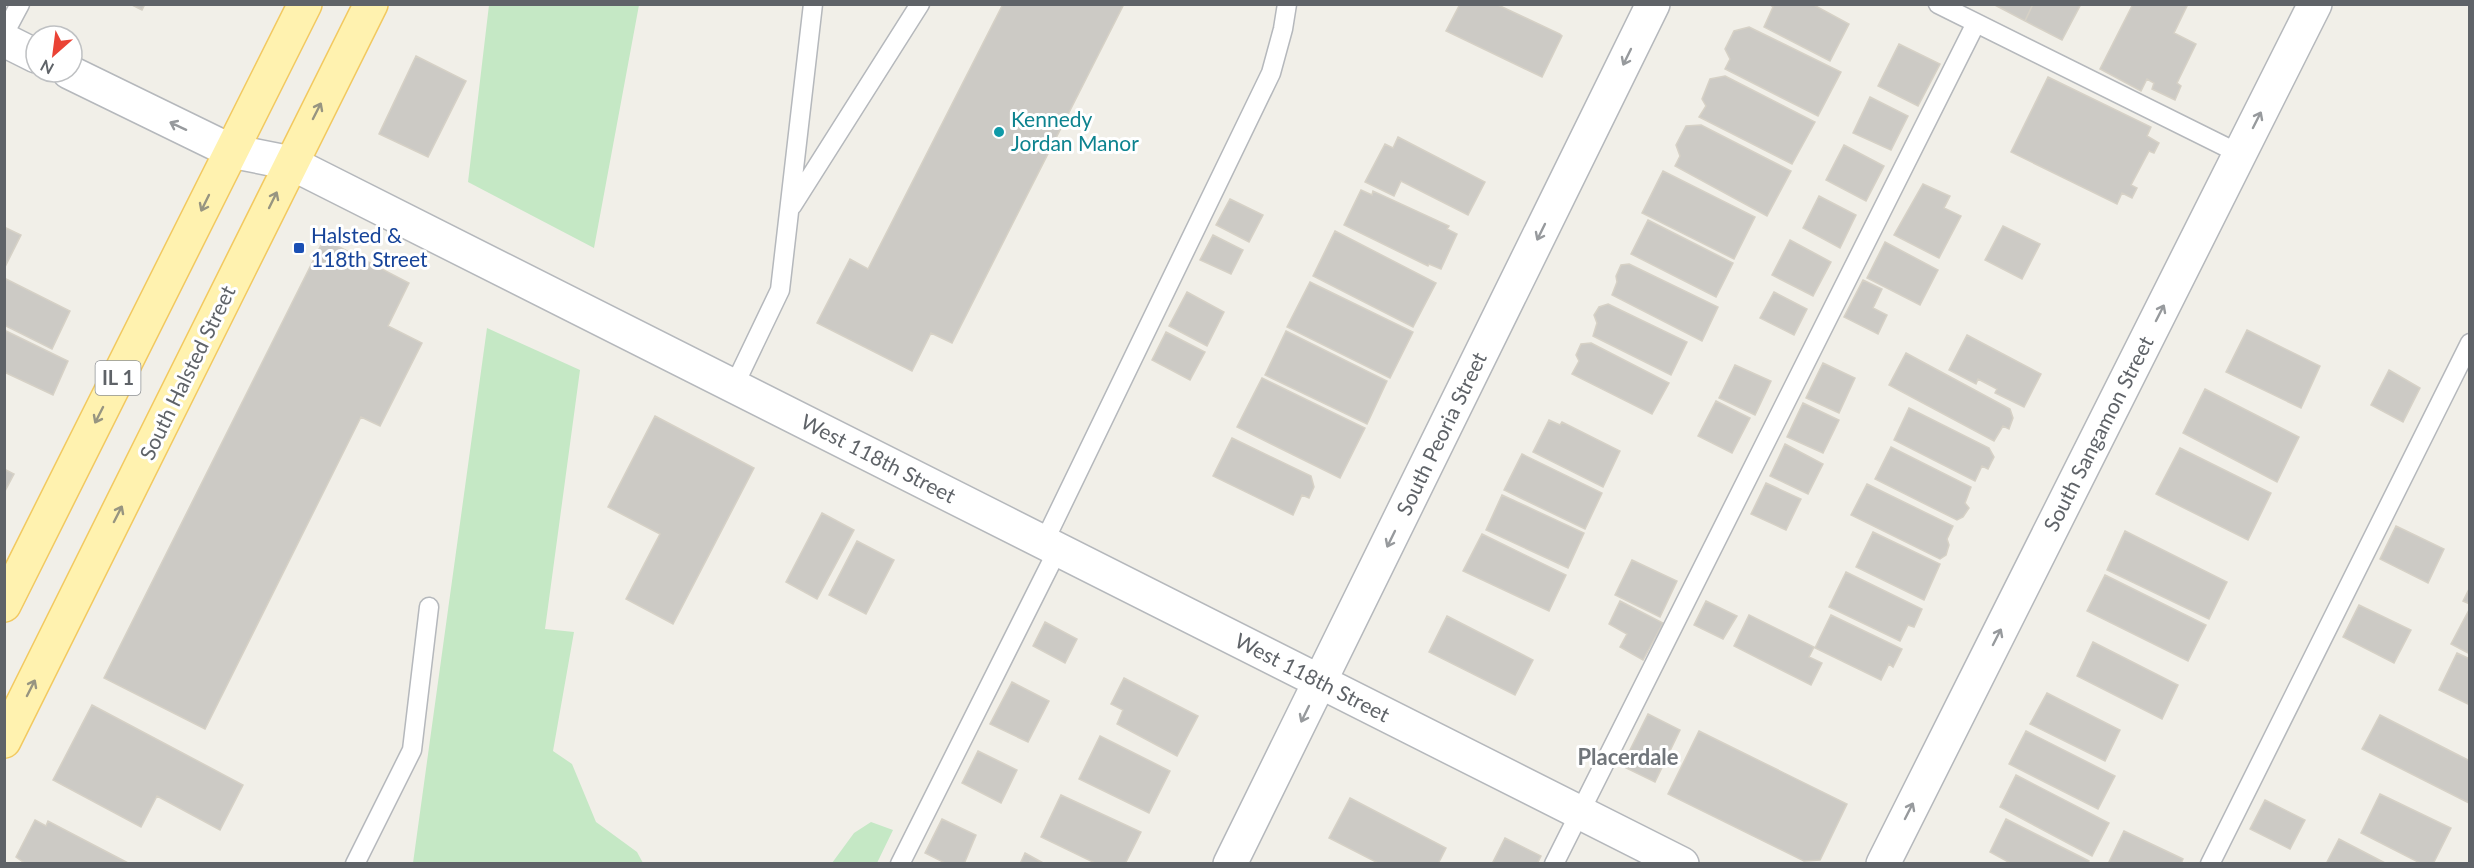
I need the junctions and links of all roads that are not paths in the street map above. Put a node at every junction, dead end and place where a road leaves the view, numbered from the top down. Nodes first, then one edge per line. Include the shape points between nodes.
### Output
1 (20, 4) edge
2 (304, 4) edge
3 (371, 4) edge
4 (813, 4) edge
5 (920, 4) edge
6 (1287, 4) edge
7 (1653, 4) edge
8 (1938, 4) edge
9 (2315, 4) edge
10 (1976, 23) junction
11 (4, 34) edge
12 (4, 40) edge
13 (24, 50) edge
14 (84, 79) edge
15 (231, 151) junction
16 (2240, 154) junction
17 (291, 163) junction
18 (789, 210) junction
19 (2469, 343) edge
20 (734, 386) junction
21 (1051, 546) junction
22 (4, 605) edge
23 (429, 607) dead end
24 (1321, 682) junction
25 (4, 741) edge
26 (1579, 812) junction
27 (355, 864) edge
28 (900, 864) edge
29 (1230, 864) edge
30 (1554, 864) edge
31 (1682, 864) edge
32 (1883, 864) edge
33 (2211, 864) edge

1 - 11 lane
2 - 15 main road, IL 1
17 -> 3 main road, South Halsted Street
4 - 18 lane
5 - 18 lane
6 - 21 lane via 1271,73
7 -> 24 street, South Peoria Street
8 - 10 lane
16 -> 9 street, South Sangamon Street
10 - 16 lane
10 - 26 lane
12 - 13 street
15 -> 14 street, West 118th Street
15 - 17 street, West 118th Street
15 -> 22 main road, IL 1
32 -> 16 street, South Sangamon Street
17 - 20 street, West 118th Street
25 -> 17 main road, South Halsted Street
18 - 20 lane via 780,290
19 - 33 lane
20 - 21 street, West 118th Street
21 - 24 street, West 118th Street
21 - 28 lane
23 - 27 lane via 412,750
24 - 26 street, West 118th Street
24 -> 29 street, South Peoria Street
26 - 30 lane
26 - 31 street, West 118th Street

